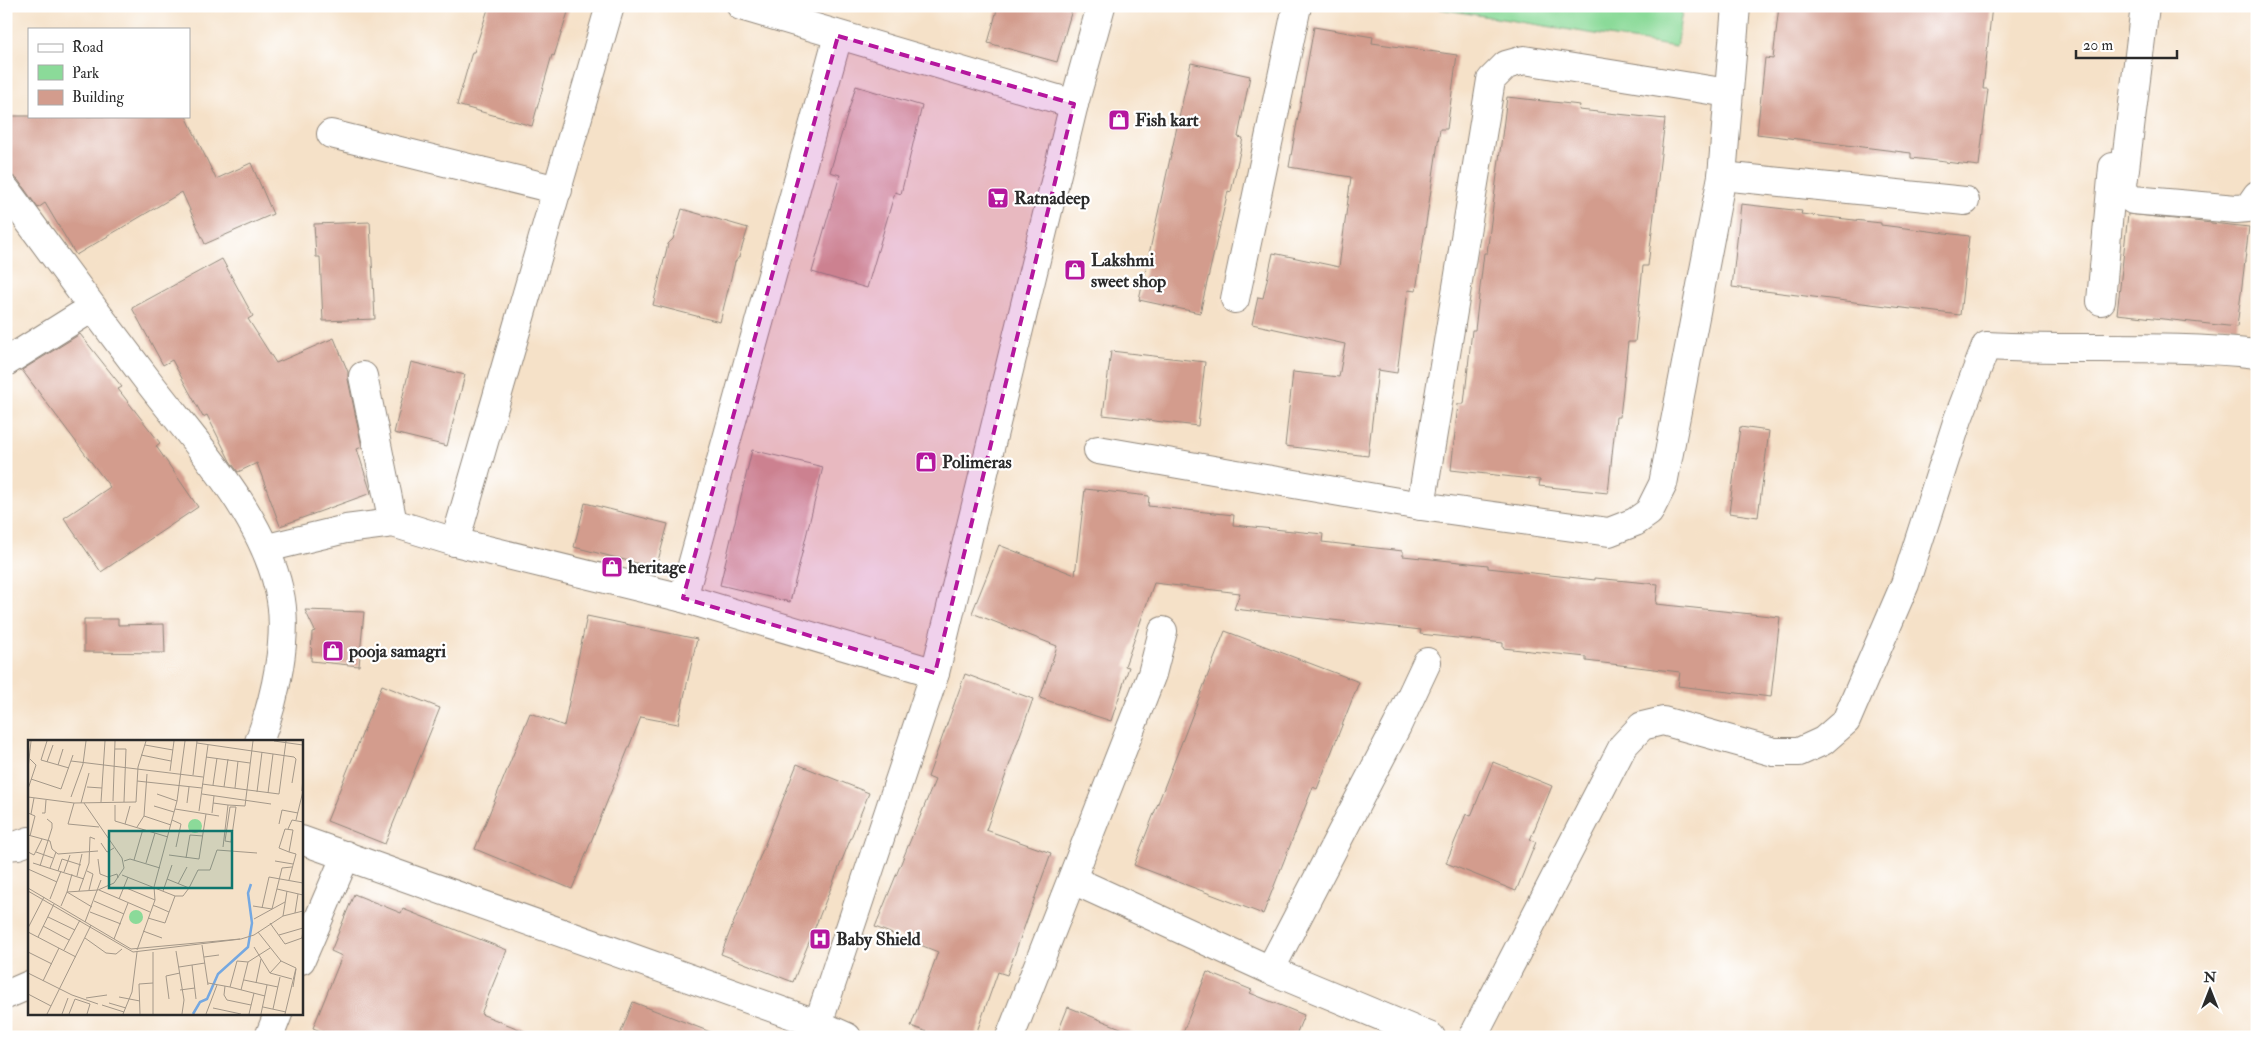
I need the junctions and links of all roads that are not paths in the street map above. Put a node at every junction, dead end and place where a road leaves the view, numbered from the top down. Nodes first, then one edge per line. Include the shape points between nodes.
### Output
1 (610, 6) edge
2 (740, 6) edge
3 (1101, 6) edge
4 (1297, 6) edge
5 (1736, 6) edge
6 (2130, 6) edge
7 (2145, 6) edge
8 (838, 36) junction
9 (1728, 93) junction
10 (1074, 104) junction
11 (331, 134) dead end
12 (1722, 176) junction
13 (6, 190) edge
14 (558, 190) junction
15 (2257, 195) edge
16 (1965, 202) dead end
17 (1235, 299) dead end
18 (2101, 302) dead end
19 (92, 308) junction
20 (2257, 354) edge
21 (6, 362) edge
22 (363, 376) dead end
23 (1098, 450) dead end
24 (1421, 506) junction
25 (393, 523) junction
26 (455, 542) junction
27 (267, 548) junction
28 (683, 598) junction
29 (1163, 631) dead end
30 (1427, 662) dead end
31 (935, 673) junction
32 (260, 740) edge
33 (302, 840) edge
34 (28, 841) edge
35 (6, 846) edge
36 (346, 855) junction
37 (1073, 880) junction
38 (302, 958) edge
39 (1270, 970) junction
40 (28, 985) edge
41 (6, 995) edge
42 (820, 1030) edge
43 (847, 1037) edge
44 (1010, 1037) edge
45 (1431, 1037) edge
46 (1473, 1037) edge

1 - 14 street
2 - 8 street
3 - 10 street
4 - 17 street
5 - 9 street
6 - 18 street
7 - 15 street via 2123,185 2125,194 2133,200 2236,209 2248,208
8 - 10 street
8 - 28 street
9 - 12 street
9 - 24 street via 1524,60 1506,65 1491,80
10 - 31 street
11 - 14 street
12 - 16 street
12 - 24 street via 1663,484 1649,512 1635,522 1609,532
13 - 19 street
14 - 26 street
19 - 21 street
19 - 27 street via 239,500
20 - 46 street via 2206,348 1986,346 1958,419 1905,584 1846,721 1823,741 1798,752 1774,752 1663,721 1642,726 1623,746
22 - 25 street
23 - 24 street
25 - 26 street
25 - 27 street
26 - 28 street
27 - 32 street via 280,592 283,630 276,679
28 - 31 street
29 - 37 street via 1152,674
30 - 39 street
31 - 42 street
33 - 36 street
34 - 35 street
36 - 38 street
36 - 42 street
37 - 39 street
37 - 44 street
39 - 45 street
40 - 41 street
42 - 43 street

